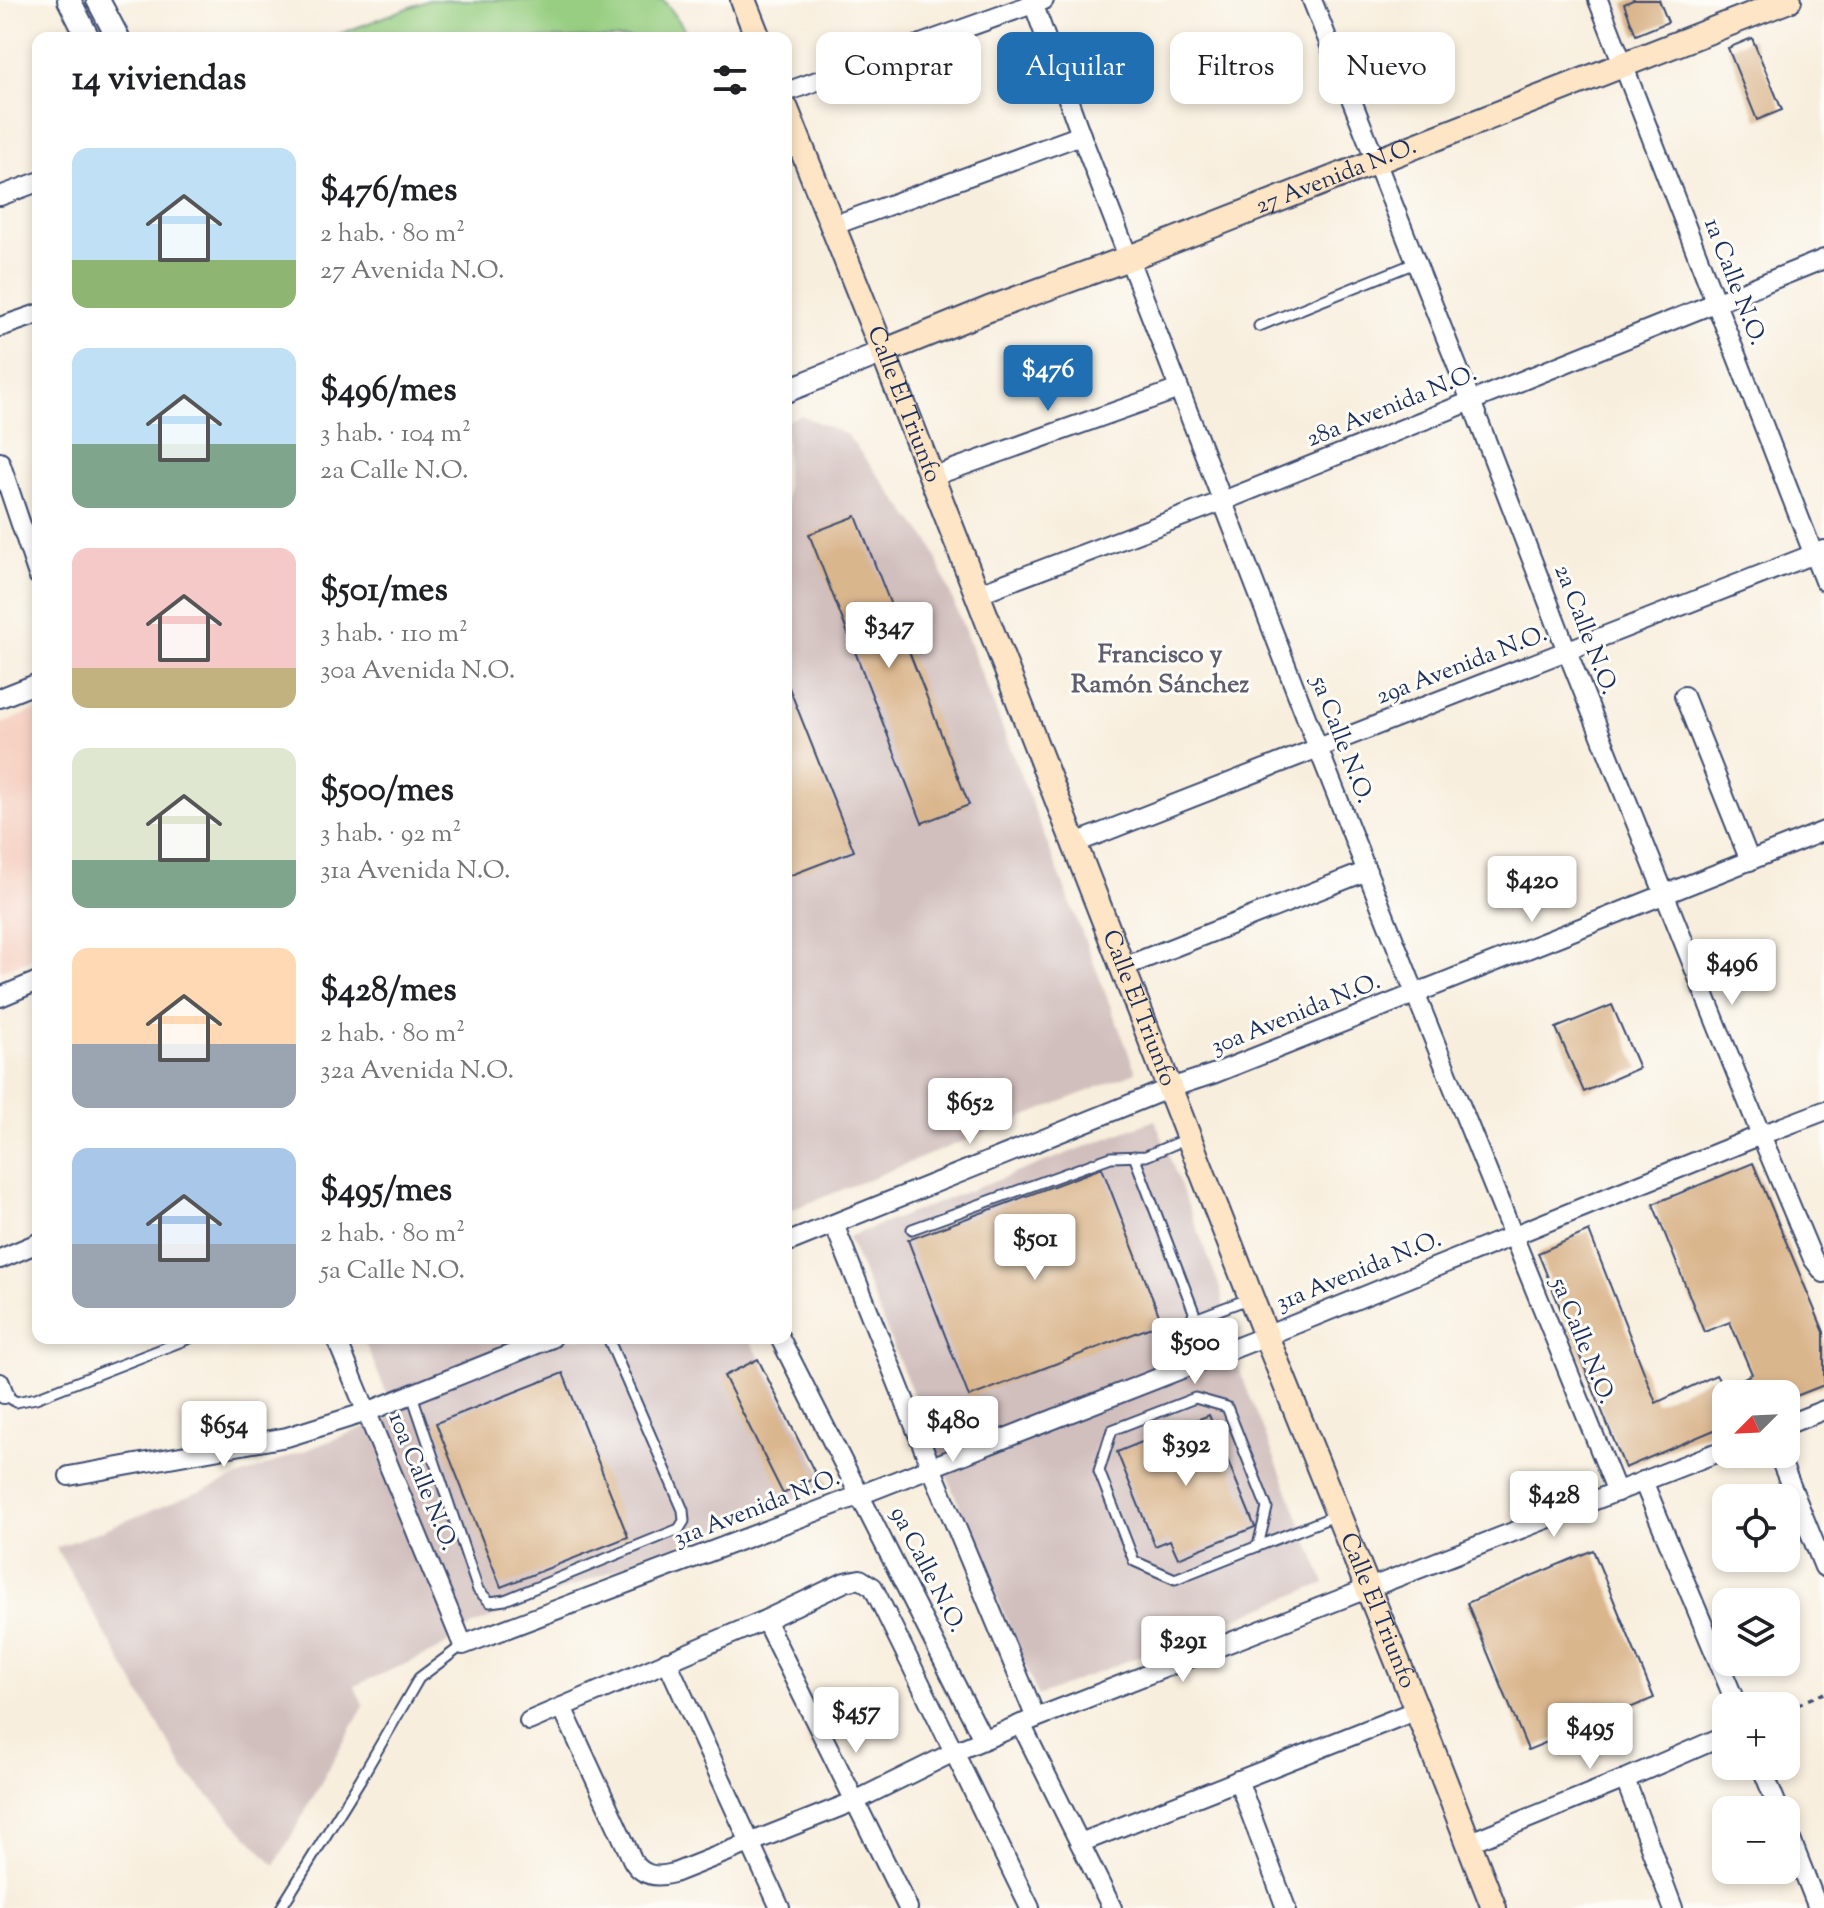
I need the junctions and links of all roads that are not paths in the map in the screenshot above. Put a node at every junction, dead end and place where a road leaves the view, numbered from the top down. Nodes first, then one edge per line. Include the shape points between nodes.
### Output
1 (69, 0) edge
2 (98, 0) edge
3 (743, 0) edge
4 (1312, 0) edge
5 (1598, 0) edge
6 (1789, 0) edge
7 (1037, 1) edge
8 (85, 32) edge
9 (115, 32) edge
10 (756, 32) edge
11 (1624, 64) junction
12 (792, 90) edge
13 (792, 124) edge
14 (1081, 135) junction
15 (1376, 161) junction
16 (32, 184) edge
17 (0, 196) edge
18 (832, 226) junction
19 (1129, 258) junction
20 (1824, 259) edge
21 (1415, 263) junction
22 (1716, 303) junction
23 (32, 316) edge
24 (1259, 326) dead end
25 (0, 327) edge
26 (883, 352) junction
27 (792, 389) edge
28 (1179, 389) junction
29 (1471, 401) junction
30 (0, 462) edge
31 (931, 477) junction
32 (1223, 501) junction
33 (31, 532) edge
34 (1819, 552) edge
35 (1824, 581) edge
36 (977, 594) junction
37 (1567, 651) junction
38 (32, 685) edge
39 (1684, 696) dead end
40 (0, 698) edge
41 (1318, 748) junction
42 (1824, 831) edge
43 (1073, 844) junction
44 (1750, 861) junction
45 (1367, 871) junction
46 (1665, 894) junction
47 (1121, 968) junction
48 (32, 984) edge
49 (1415, 993) junction
50 (0, 997) edge
51 (1170, 1088) junction
52 (1824, 1111) edge
53 (1761, 1135) junction
54 (1189, 1137) junction
55 (1134, 1156) junction
56 (834, 1224) junction
57 (912, 1229) dead end
58 (1513, 1235) junction
59 (792, 1241) edge
60 (32, 1246) edge
61 (0, 1259) edge
62 (1824, 1273) edge
63 (1252, 1298) junction
64 (1192, 1320) junction
65 (1266, 1336) junction
66 (1165, 1339) dead end
67 (175, 1344) edge
68 (339, 1344) edge
69 (537, 1344) edge
70 (611, 1344) edge
71 (783, 1344) edge
72 (2, 1388) edge
73 (412, 1395) junction
74 (1824, 1410) edge
75 (367, 1412) junction
76 (1800, 1419) edge
77 (1712, 1454) edge
78 (931, 1467) junction
79 (1784, 1468) edge
80 (69, 1476) dead end
81 (1643, 1481) junction
82 (1617, 1492) junction
83 (860, 1495) junction
84 (1337, 1515) junction
85 (1258, 1546) junction
86 (1824, 1567) edge
87 (1368, 1590) junction
88 (765, 1620) junction
89 (463, 1645) junction
90 (667, 1661) junction
91 (1731, 1692) edge
92 (562, 1707) junction
93 (1417, 1710) junction
94 (529, 1721) dead end
95 (1028, 1721) junction
96 (983, 1739) junction
97 (1712, 1741) edge
98 (954, 1752) junction
99 (1625, 1779) junction
100 (1238, 1780) junction
101 (855, 1801) junction
102 (750, 1843) junction
103 (1080, 1843) junction
104 (1468, 1843) junction
105 (1800, 1862) edge
106 (281, 1908) edge
107 (780, 1908) edge
108 (908, 1908) edge
109 (1030, 1908) edge
110 (1112, 1908) edge
111 (1286, 1908) edge
112 (1494, 1908) edge
113 (1673, 1908) edge
114 (1818, 1908) edge

1 - 8 street
2 - 9 street
3 - 10 main road
4 - 15 street, 2a Calle N.O.
5 - 11 street, 1a Calle N.O.
6 - 11 main road, 27 Avenida N.O.
7 - 12 street
7 - 14 street, 5a Calle N.O.
11 - 15 main road, 27 Avenida N.O.
11 - 22 street, 1a Calle N.O.
13 - 18 main road, Calle El Triunfo
14 - 18 street
14 - 19 street, 5a Calle N.O.
15 - 19 main road, 27 Avenida N.O.
15 - 21 street, 2a Calle N.O.
16 - 17 street
18 - 26 main road, Calle El Triunfo
19 - 26 main road, 27 Avenida N.O.
19 - 28 street, 5a Calle N.O.
20 - 22 street, 28a Avenida N.O.
21 - 24 lane
21 - 29 street, 2a Calle N.O.
22 - 29 street, 28a Avenida N.O.
22 - 34 street, 1a Calle N.O.
23 - 25 street
26 - 27 street
26 - 31 main road, Calle El Triunfo
28 - 31 street
28 - 32 street, 5a Calle N.O.
29 - 32 street, 28a Avenida N.O.
29 - 37 street, 2a Calle N.O.
30 - 33 street
31 - 36 main road, Calle El Triunfo
32 - 36 street, 28a Avenida N.O.
32 - 41 street, 5a Calle N.O.
34 - 35 street, 1a Calle N.O.
34 - 37 street, 29a Avenida N.O.
36 - 43 main road, Calle El Triunfo
37 - 41 street, 29a Avenida N.O.
37 - 46 street, 2a Calle N.O.
38 - 40 street
39 - 44 street
41 - 43 street, 29a Avenida N.O.
41 - 45 street, 5a Calle N.O.
42 - 44 street, 30a Avenida N.O.
43 - 47 main road, Calle El Triunfo
44 - 46 street, 30a Avenida N.O.
45 - 47 street
45 - 49 street, 5a Calle N.O.
46 - 49 street, 30a Avenida N.O.
46 - 53 street, 2a Calle N.O.
47 - 51 main road, Calle El Triunfo
48 - 50 street
49 - 51 street, 30a Avenida N.O.
49 - 58 street, 5a Calle N.O.
51 - 54 main road, Calle El Triunfo
51 - 56 street, 30a Avenida N.O.
52 - 53 street, 31a Avenida N.O.
53 - 58 street, 31a Avenida N.O.
53 - 62 street, 2a Calle N.O. via 1813,1259
54 - 55 lane
54 - 63 main road, Calle El Triunfo
55 - 57 lane via 1111,1157
55 - 64 lane via 1194,1312
56 - 59 street, 30a Avenida N.O.
56 - 78 street
58 - 65 street, 31a Avenida N.O.
58 - 82 street, 5a Calle N.O.
60 - 61 street
63 - 64 lane
63 - 65 main road, Calle El Triunfo
64 - 66 lane via 1189,1330
65 - 78 street, 31a Avenida N.O.
65 - 84 main road, Calle El Triunfo
67 - 72 lane via 36,1398 16,1402
68 - 75 street, 10a Calle N.O.
69 - 73 street
70 - 73 lane via 684,1521 679,1529 505,1600 490,1602 478,1590
71 - 83 street, 9a Calle N.O.
73 - 75 street
74 - 76 street
75 - 80 street via 287,1437
75 - 89 street, 10a Calle N.O.
77 - 81 street
78 - 83 street, 31a Avenida N.O.
78 - 95 street
79 - 86 street
81 - 82 street
81 - 91 street
82 - 87 street
83 - 89 street, 31a Avenida N.O.
83 - 96 street, 9a Calle N.O.
84 - 85 lane
84 - 87 main road, Calle El Triunfo
85 - 85 lane via 1267,1508 1227,1407 1195,1398 1112,1430 1099,1471 1134,1561 1175,1579
87 - 93 main road, Calle El Triunfo
87 - 95 street
88 - 90 street
88 - 98 street via 845,1582 860,1579 873,1587
88 - 101 street
89 - 106 lane via 419,1678
90 - 92 street
90 - 102 street
92 - 94 street
92 - 102 street via 637,1868 664,1876
93 - 100 street
93 - 104 main road, Calle El Triunfo
95 - 96 street
95 - 103 street
96 - 98 street
97 - 99 street
98 - 101 street
98 - 109 street
99 - 104 street
99 - 113 street
100 - 103 street
100 - 111 street
101 - 102 street
101 - 108 street
102 - 107 street
103 - 110 street
104 - 112 main road, Calle El Triunfo
105 - 114 street

